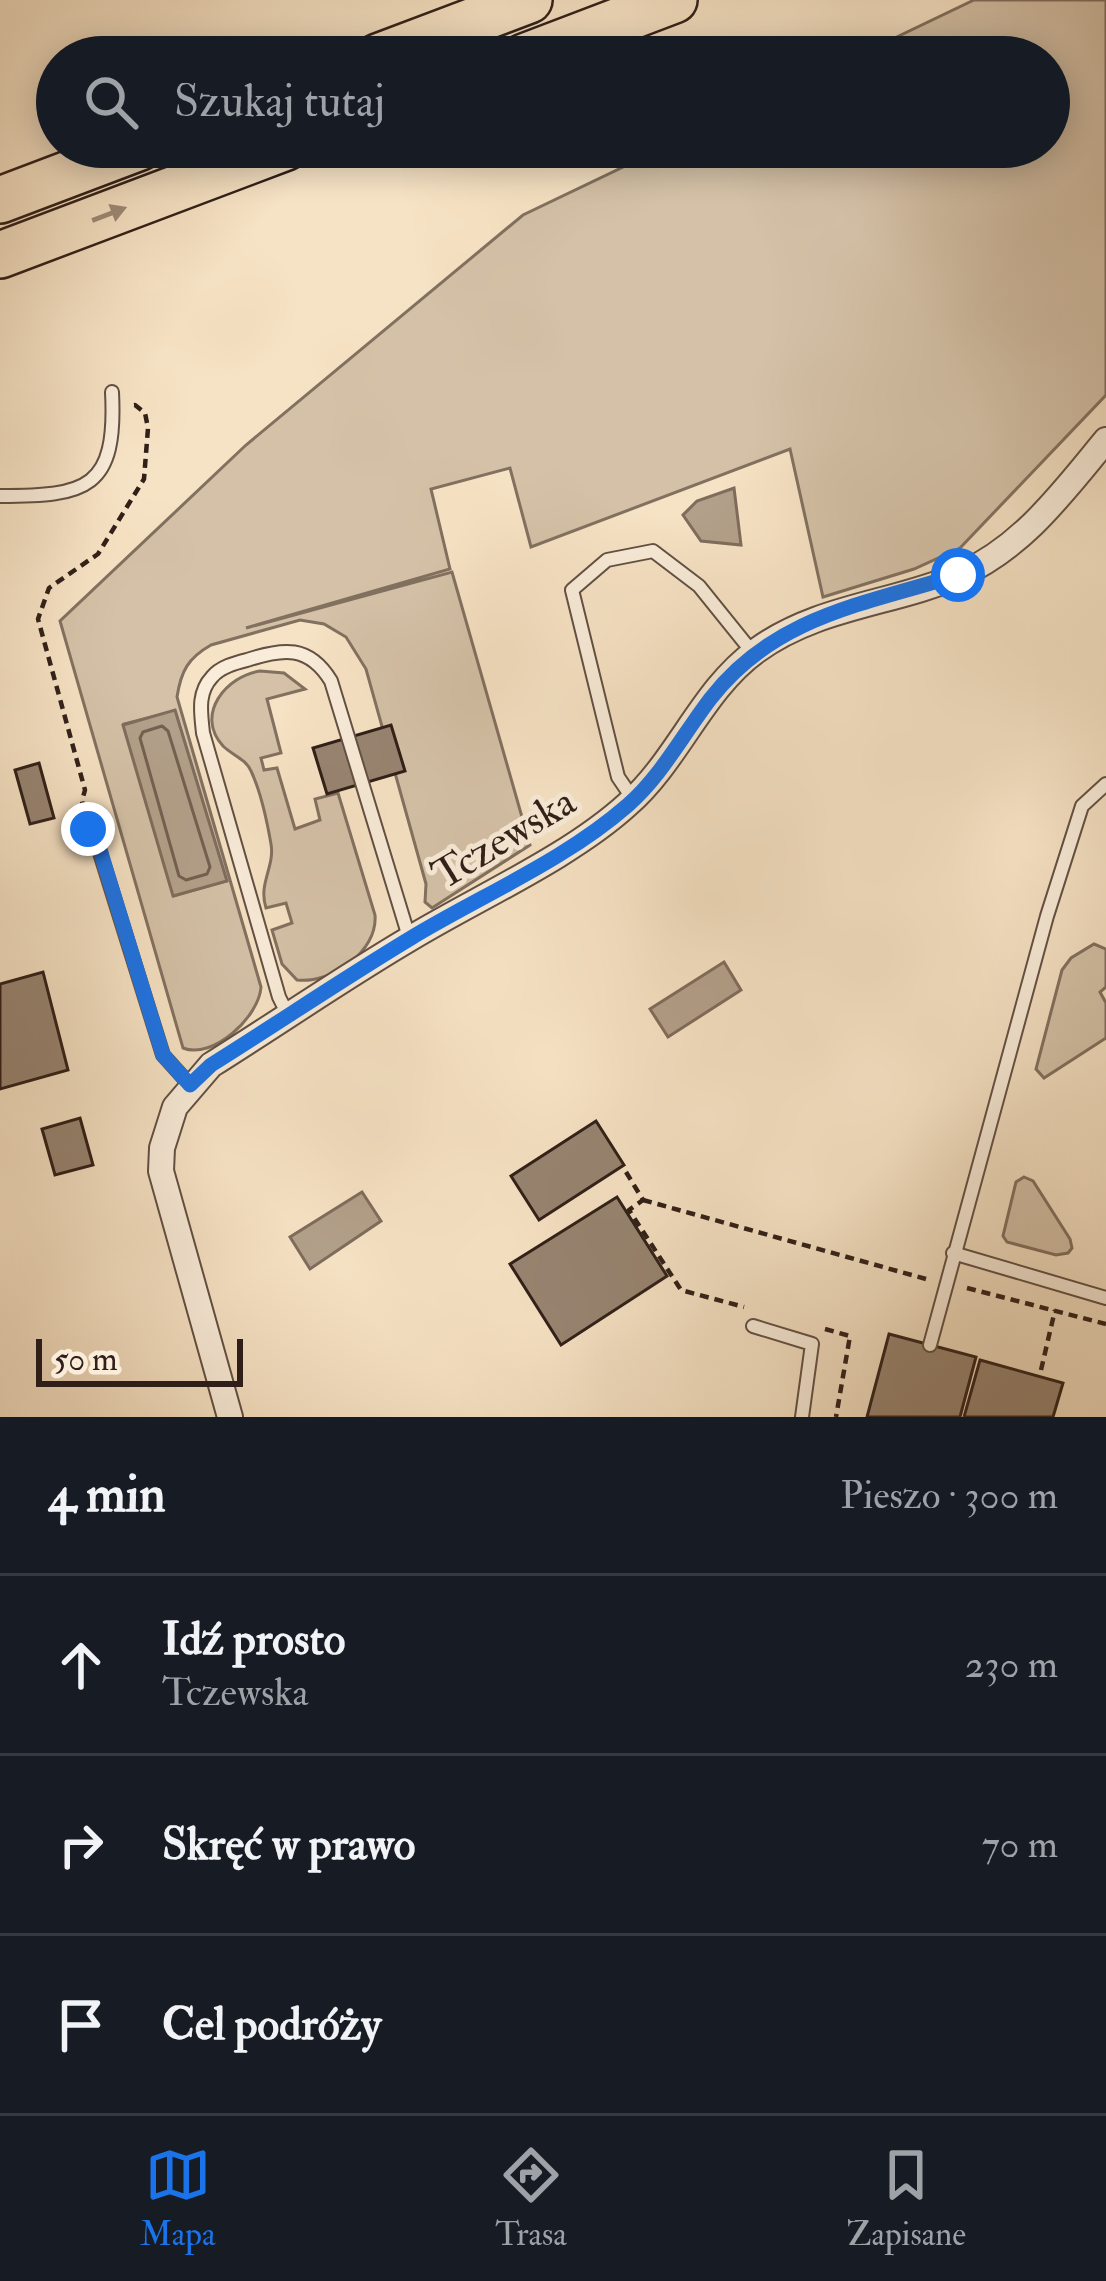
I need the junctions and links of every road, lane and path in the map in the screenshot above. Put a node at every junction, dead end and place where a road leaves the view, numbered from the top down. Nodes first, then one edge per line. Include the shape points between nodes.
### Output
1 (529, 0) edge
2 (674, 0) edge
3 (434, 36) edge
4 (579, 36) edge
5 (85, 168) edge
6 (230, 168) edge
7 (0, 200) edge
8 (0, 255) edge
9 (112, 392) dead end
10 (113, 423) junction
11 (1106, 440) edge
12 (0, 496) edge
13 (753, 653) junction
14 (1106, 784) edge
15 (633, 799) junction
16 (97, 840) joint
17 (410, 938) junction
18 (289, 1017) junction
19 (190, 1085) junction
20 (626, 1172) dead end
21 (643, 1200) junction
22 (953, 1253) junction
23 (945, 1284) junction
24 (1106, 1298) edge
25 (744, 1307) dead end
26 (1055, 1310) junction
27 (808, 1324) dead end
28 (1106, 1324) edge
29 (753, 1326) dead end
30 (930, 1345) dead end
31 (1041, 1370) dead end
32 (230, 1417) edge
33 (802, 1417) edge
34 (836, 1417) edge

1 - 3 highway
2 - 4 highway
5 - 7 highway
8 -> 6 highway
9 - 10 lane
10 - 12 lane via 107,459 87,484 58,496
10 - 16 path via 124,407 145,413 145,479 98,554 49,588 38,619
11 - 13 street, Tczewska via 1037,522 998,554 958,575 801,623
13 - 15 street, Tczewska
13 - 15 lane via 699,586 653,550 607,560 572,590 618,777
14 - 22 lane via 1082,806
15 - 17 street, Tczewska via 542,864
16 - 19 lane via 163,1055
17 - 18 street, Tczewska
17 - 18 lane via 322,666 279,649 226,666 200,699 202,733
18 - 19 street, Tczewska
19 - 32 street, Tczewska via 168,1127 161,1171
20 - 21 path
21 - 23 path
21 - 25 path via 629,1210 681,1290
22 - 23 lane
22 - 24 lane
23 - 26 path
23 - 30 lane
26 - 28 path
26 - 31 path
27 - 34 path via 850,1336
29 - 33 lane via 812,1344

